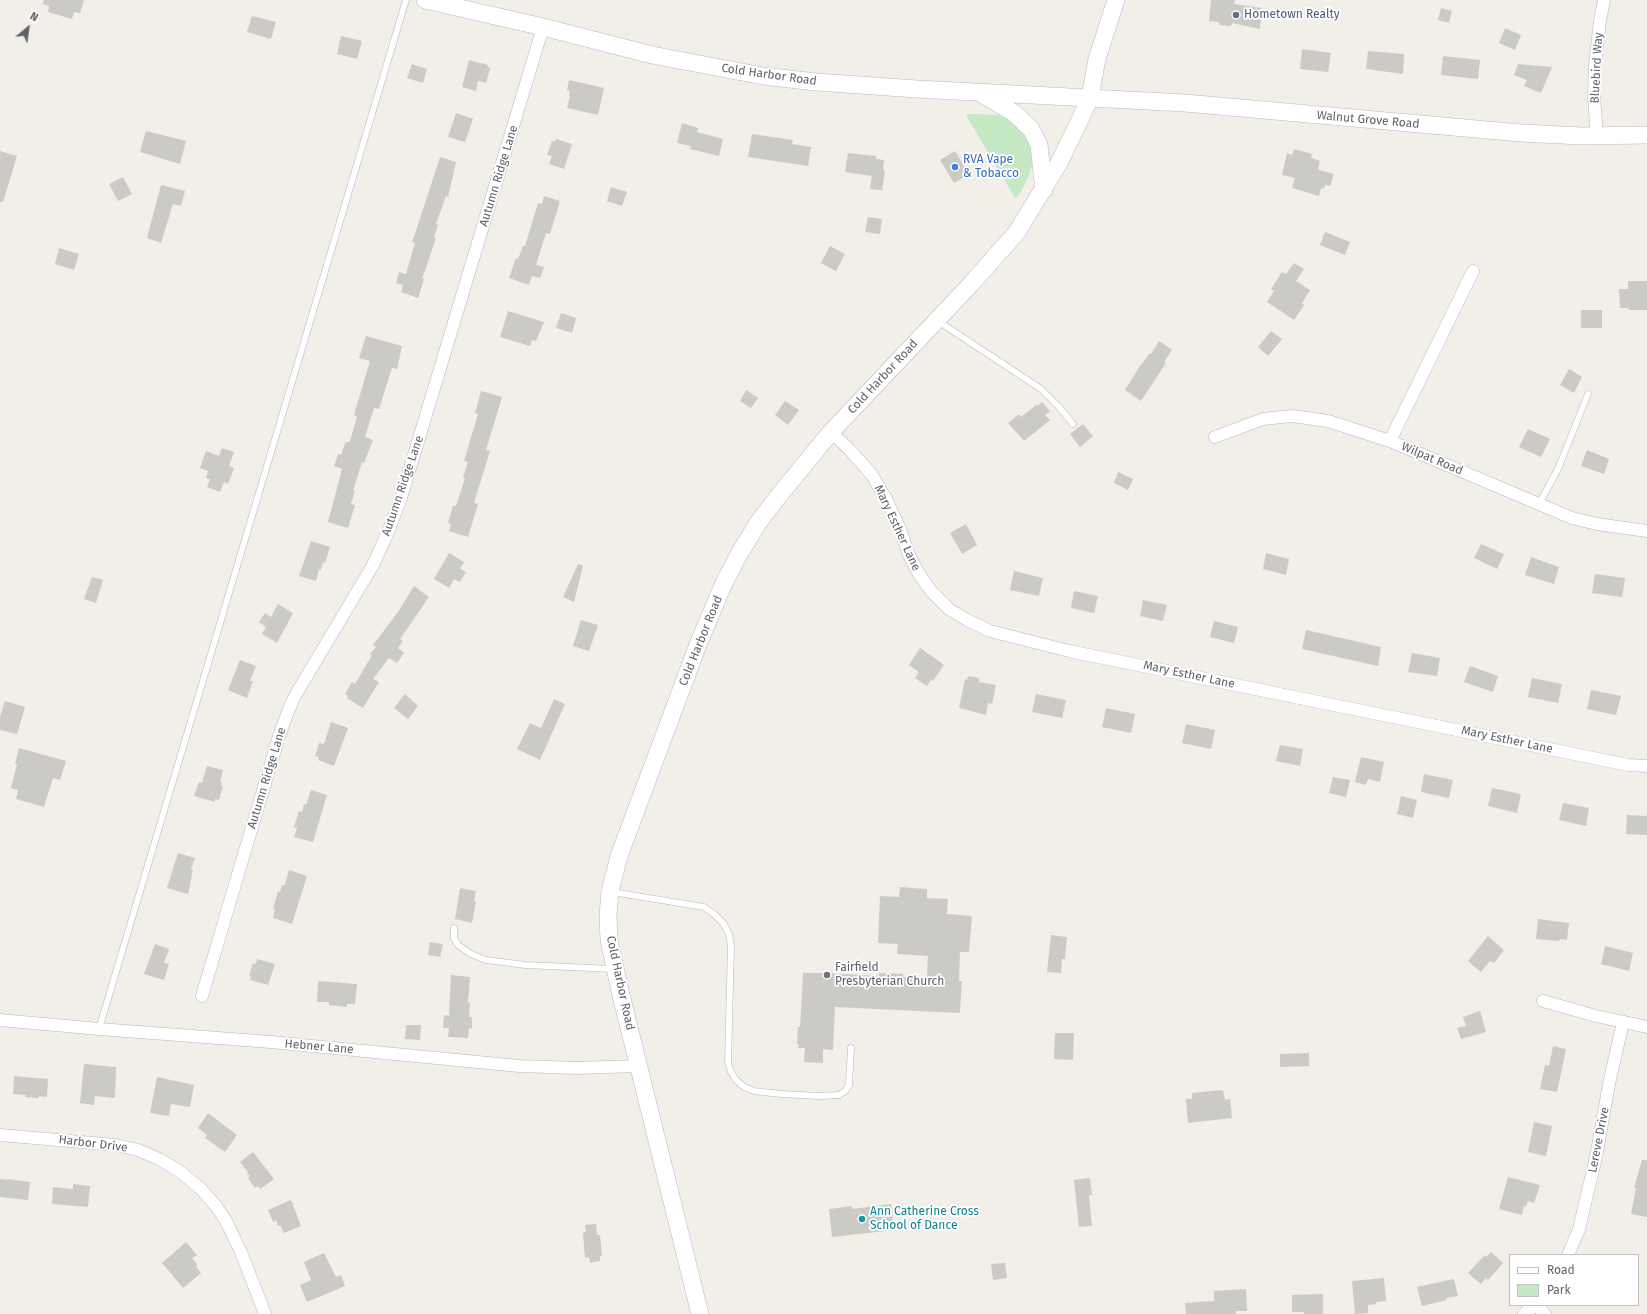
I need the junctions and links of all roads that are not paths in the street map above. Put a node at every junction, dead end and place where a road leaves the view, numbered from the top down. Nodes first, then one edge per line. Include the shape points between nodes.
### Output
1 (406, 0) edge
2 (425, 0) edge
3 (1116, 0) edge
4 (1604, 0) edge
5 (543, 27) junction
6 (978, 92) junction
7 (1090, 97) junction
8 (1647, 135) edge
9 (1597, 136) junction
10 (1044, 190) junction
11 (1473, 271) dead end
12 (937, 320) junction
13 (1588, 394) dead end
14 (1074, 424) dead end
15 (831, 432) junction
16 (1215, 437) dead end
17 (1390, 441) junction
18 (1539, 504) junction
19 (1647, 531) edge
20 (1647, 766) edge
21 (610, 891) junction
22 (454, 928) dead end
23 (615, 969) junction
24 (202, 996) dead end
25 (1543, 1001) dead end
26 (0, 1020) edge
27 (1623, 1022) junction
28 (1647, 1027) edge
29 (98, 1030) junction
30 (851, 1048) dead end
31 (638, 1066) junction
32 (0, 1135) edge
33 (1568, 1254) edge
34 (1534, 1306) edge
35 (1536, 1306) edge
36 (265, 1314) edge
37 (700, 1314) edge
38 (1524, 1314) edge
39 (1545, 1314) edge

1 - 29 lane
2 - 5 main road, Cold Harbor Road
3 - 7 main road via 1098,59
4 - 9 street, Bluebird Way via 1595,65
5 - 6 main road, Cold Harbor Road via 652,55 763,76
5 - 24 street, Autumn Ridge Lane via 401,498 373,564 289,709
6 - 7 main road, Cold Harbor Road
6 - 10 main road via 1014,113 1031,128 1039,145
7 - 9 main road, Walnut Grove Road via 1185,103 1513,133
7 - 10 main road, Cold Harbor Road via 1070,143
8 - 9 main road, Walnut Grove Road
10 - 12 main road, Cold Harbor Road via 1013,238
11 - 17 street
12 - 14 lane via 1041,389
12 - 15 main road, Cold Harbor Road
13 - 18 lane via 1558,469
15 - 20 street, Mary Esther Lane via 872,475 900,529 909,555 931,591 955,613 990,631 1069,651 1620,764
15 - 21 main road, Cold Harbor Road via 758,523 724,583 622,849
16 - 17 street, Wilpat Road via 1263,419 1292,416 1328,421
17 - 18 street, Wilpat Road
18 - 19 street, Wilpat Road via 1572,518
21 - 23 main road, Cold Harbor Road via 609,940
21 - 30 lane via 704,907 723,923 729,934 731,946 728,1062 736,1080 744,1087 754,1091 781,1094 839,1095 849,1085
22 - 23 lane via 454,938 458,945 486,960 525,965
23 - 31 main road, Cold Harbor Road
25 - 27 street
26 - 29 street, Hebner Lane
27 - 28 street
27 - 33 street, Lereve Drive via 1588,1193 1579,1229
29 - 31 street, Hebner Lane via 271,1042 519,1066
31 - 37 main road, Cold Harbor Road
32 - 36 street, Harbor Drive via 116,1145 145,1153 179,1170 200,1188 226,1221
34 - 38 street
35 - 39 street

